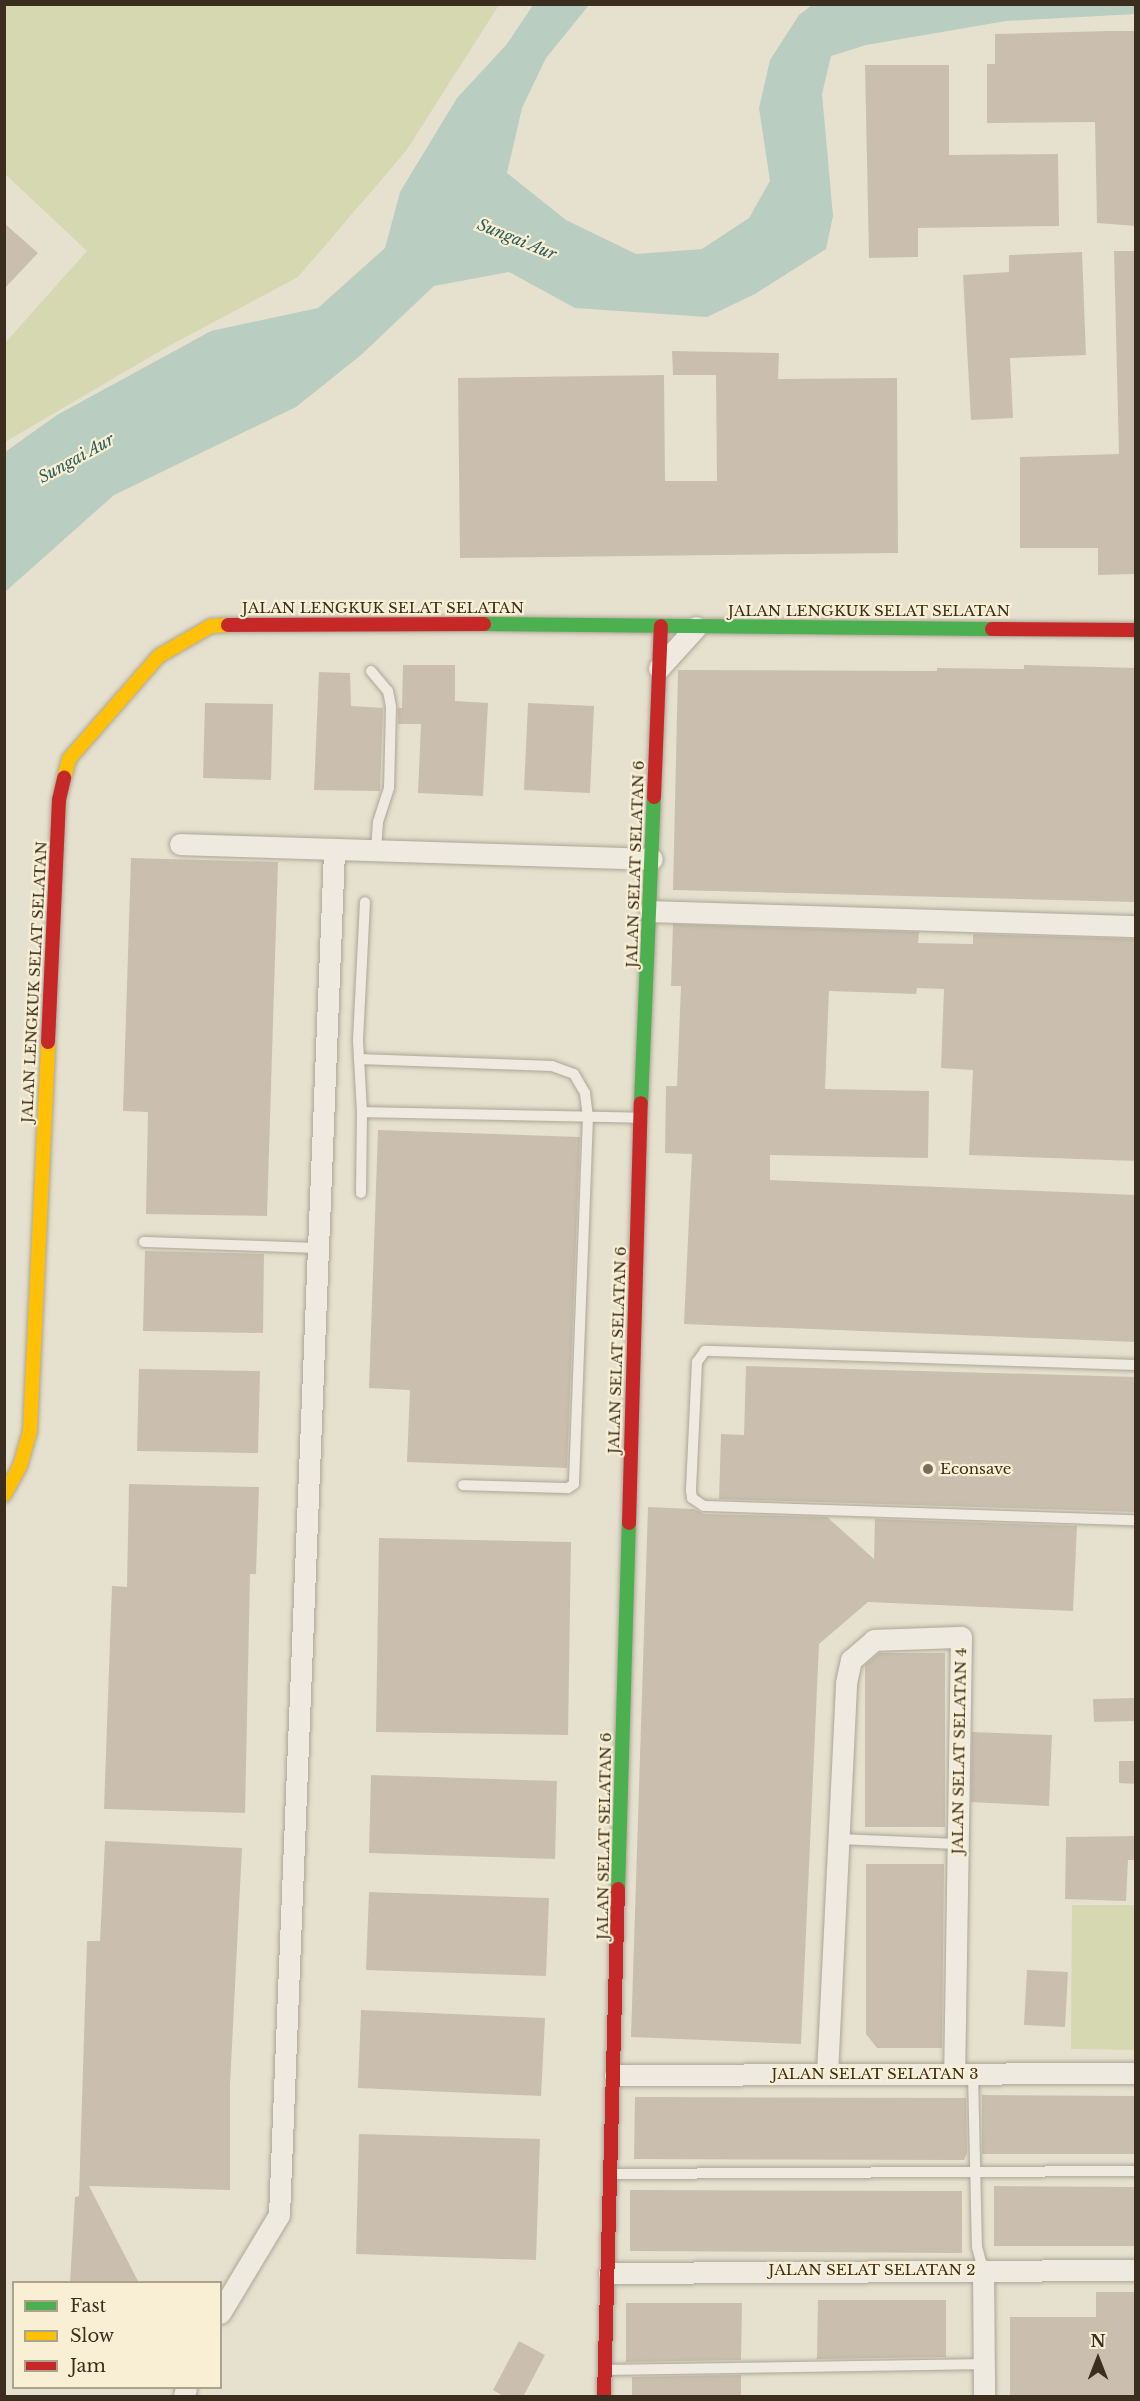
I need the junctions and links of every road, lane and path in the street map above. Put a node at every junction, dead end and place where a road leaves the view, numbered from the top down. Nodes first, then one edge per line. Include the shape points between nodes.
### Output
1 (661, 626) junction
2 (634, 627) junction
3 (696, 627) junction
4 (1136, 630) edge
5 (660, 664) junction
6 (371, 671) dead end
7 (180, 844) dead end
8 (334, 849) junction
9 (376, 850) junction
10 (652, 860) junction
11 (365, 902) dead end
12 (650, 911) junction
13 (1136, 926) edge
14 (359, 1059) junction
15 (363, 1112) junction
16 (588, 1117) junction
17 (640, 1118) junction
18 (361, 1193) dead end
19 (144, 1242) dead end
20 (320, 1248) junction
21 (1136, 1365) edge
22 (463, 1485) dead end
23 (4, 1495) edge
24 (1136, 1520) edge
25 (838, 1839) junction
26 (958, 1844) junction
27 (1136, 2073) edge
28 (827, 2074) junction
29 (964, 2074) junction
30 (615, 2075) junction
31 (1136, 2171) edge
32 (976, 2172) junction
33 (612, 2174) junction
34 (983, 2270) junction
35 (1136, 2270) edge
36 (609, 2273) junction
37 (222, 2310) edge
38 (984, 2364) junction
39 (604, 2370) junction
40 (604, 2397) edge
41 (984, 2397) edge

1 - 2 street, JALAN LENGKUK SELAT SELATAN
1 - 3 street, JALAN LENGKUK SELAT SELATAN
1 - 5 street, JALAN SELAT SELATAN 6
2 - 5 street
2 - 23 street, JALAN LENGKUK SELAT SELATAN via 296,622 211,626 159,656 69,759 60,800 30,1430 20,1466
3 - 4 street, JALAN LENGKUK SELAT SELATAN
3 - 5 street
5 - 10 street, JALAN SELAT SELATAN 6
6 - 9 lane via 388,691 391,707 389,788 378,822
7 - 8 street
8 - 9 street
8 - 20 street
9 - 10 street
10 - 12 street, JALAN SELAT SELATAN 6
11 - 14 lane
12 - 13 street
12 - 17 street, JALAN SELAT SELATAN 6
14 - 15 lane
14 - 16 lane via 552,1066 574,1074 579,1080
15 - 16 lane
15 - 18 lane
16 - 17 lane
16 - 22 lane via 574,1484 568,1488
17 - 30 street, JALAN SELAT SELATAN 6
19 - 20 lane
20 - 37 street via 279,2215
21 - 24 lane via 705,1351 698,1362 692,1491 692,1498 704,1506
25 - 26 lane
25 - 26 street, JALAN SELAT SELATAN 4 via 846,1683 851,1660 874,1640 961,1637
25 - 28 street, JALAN SELAT SELATAN 4
26 - 29 street, JALAN SELAT SELATAN 4
27 - 29 street, JALAN SELAT SELATAN 3
28 - 29 street, JALAN SELAT SELATAN 3
28 - 30 street, JALAN SELAT SELATAN 3
29 - 32 lane
30 - 33 street, JALAN SELAT SELATAN 6
31 - 32 lane
32 - 33 lane
32 - 34 lane via 977,2247
33 - 36 street, JALAN SELAT SELATAN 6
34 - 35 street, JALAN SELAT SELATAN 2
34 - 36 street, JALAN SELAT SELATAN 2
34 - 38 street
36 - 39 street, JALAN SELAT SELATAN 6
38 - 39 lane
38 - 41 street
39 - 40 street, JALAN SELAT SELATAN 6

